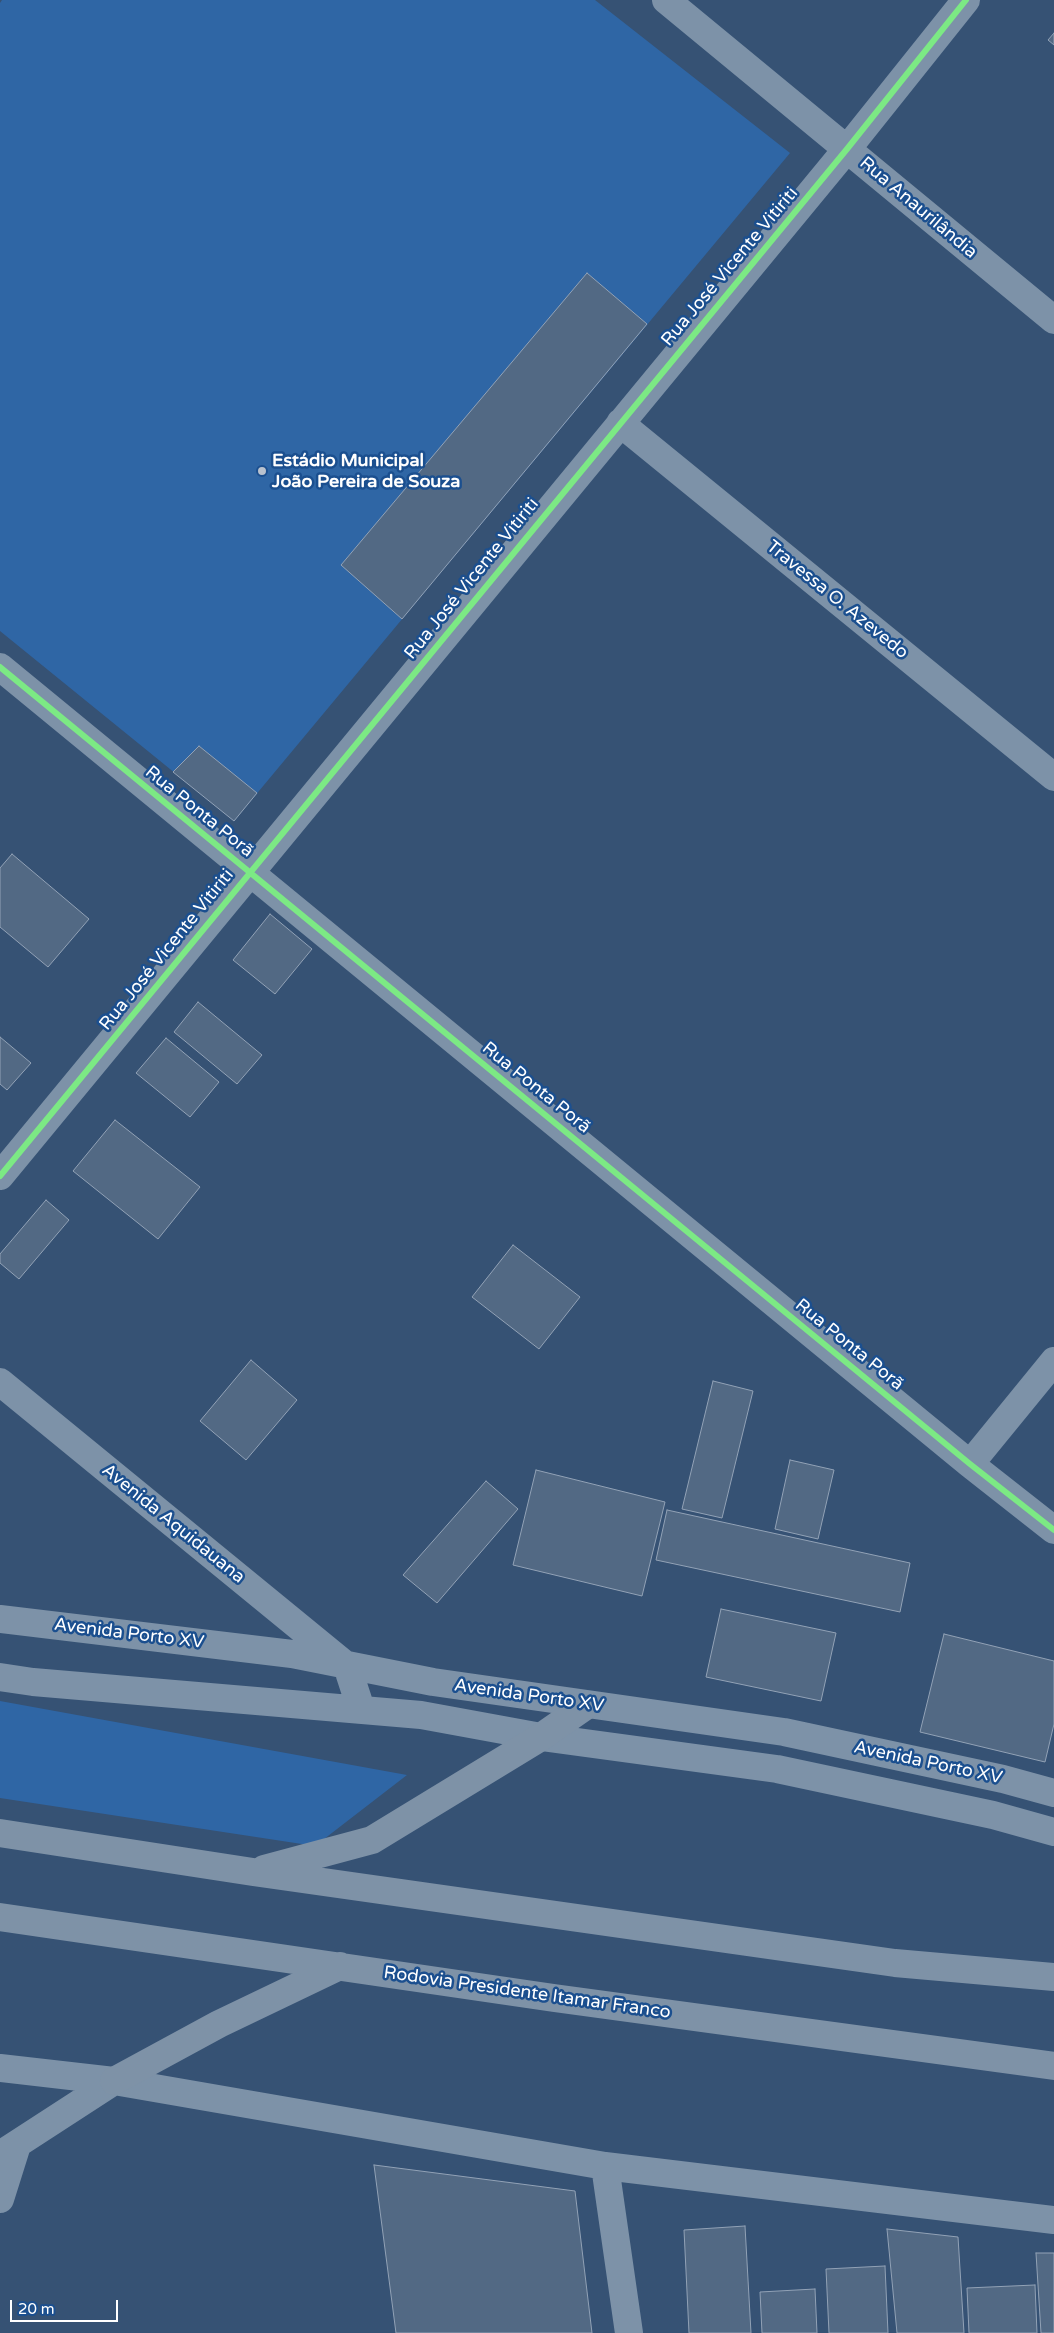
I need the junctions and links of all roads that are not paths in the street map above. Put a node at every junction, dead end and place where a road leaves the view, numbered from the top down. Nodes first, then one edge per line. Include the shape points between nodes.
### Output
1 (666, 0) edge
2 (966, 0) edge
3 (847, 149) junction
4 (1054, 320) edge
5 (620, 423) junction
6 (0, 667) edge
7 (1054, 777) edge
8 (250, 873) junction
9 (0, 1176) edge
10 (1054, 1361) edge
11 (0, 1382) edge
12 (970, 1464) junction
13 (1054, 1530) edge
14 (0, 1619) edge
15 (347, 1666) junction
16 (0, 1677) edge
17 (587, 1705) junction
18 (361, 1709) junction
19 (541, 1738) junction
20 (1054, 1793) edge
21 (1054, 1832) edge
22 (0, 1833) edge
23 (253, 1872) junction
24 (0, 1917) edge
25 (340, 1966) junction
26 (1054, 1977) edge
27 (1054, 2066) edge
28 (0, 2068) edge
29 (114, 2081) junction
30 (8, 2150) edge
31 (605, 2166) junction
32 (0, 2200) edge
33 (1054, 2220) edge
34 (629, 2333) edge

1 - 3 street, Rua Anaurilândia
2 - 3 street, Rua José Vicente Vitiriti
3 - 4 street, Rua Anaurilândia
3 - 5 street, Rua José Vicente Vitiriti
5 - 7 street, Travessa O. Azevedo
5 - 8 street, Rua José Vicente Vitiriti
6 - 8 street, Rua Ponta Porã
8 - 9 street, Rua José Vicente Vitiriti
8 - 12 street, Rua Ponta Porã
10 - 12 street
11 - 15 street, Avenida Aquidauana
12 - 13 street, Rua Ponta Porã
14 - 15 street, Avenida Porto XV via 292,1654
15 - 17 street, Avenida Porto XV
15 - 18 street
16 - 18 street, Avenida Porto XV
17 - 19 highway
17 - 20 street, Avenida Porto XV via 784,1732
18 - 19 street, Avenida Porto XV via 421,1715
19 - 21 street, Avenida Porto XV via 777,1769 993,1815
19 - 23 highway via 372,1840
22 - 23 highway
23 - 26 highway via 895,1964
24 - 25 highway, Rodovia Presidente Itamar Franco
25 - 27 highway, Rodovia Presidente Itamar Franco via 593,2004
25 - 29 highway via 219,2024
28 - 29 street
29 - 30 street
29 - 31 street
30 - 32 street
31 - 33 street
31 - 34 street

